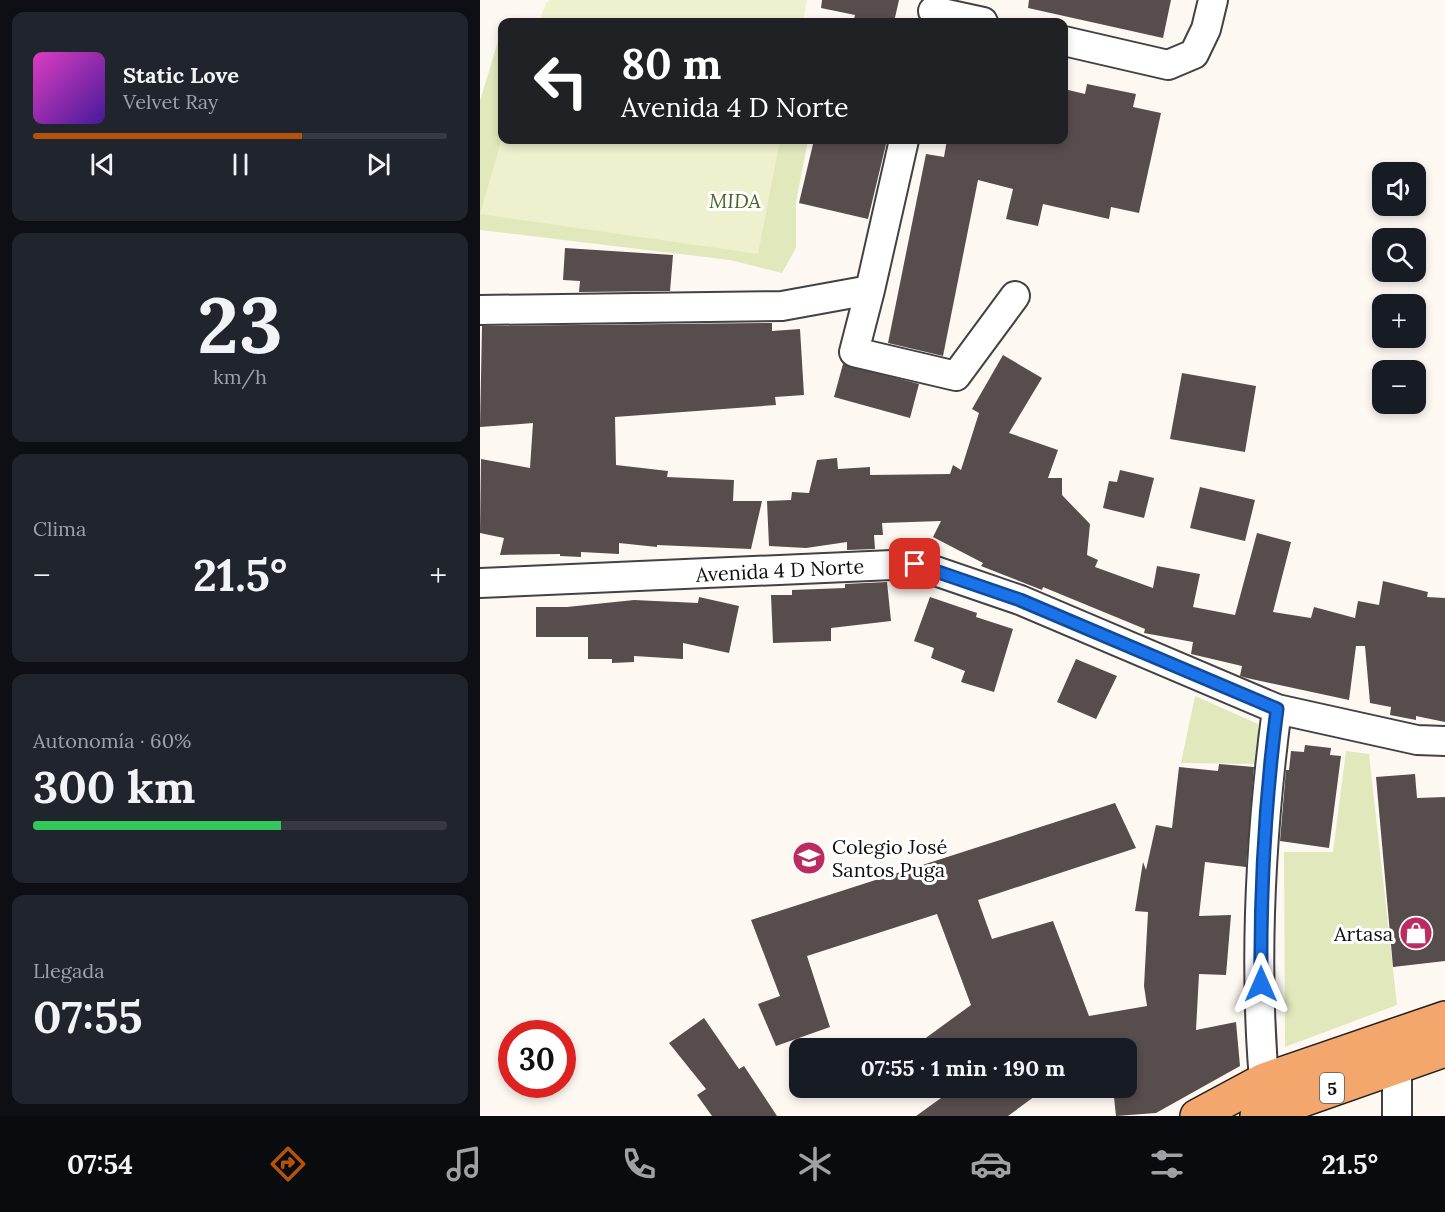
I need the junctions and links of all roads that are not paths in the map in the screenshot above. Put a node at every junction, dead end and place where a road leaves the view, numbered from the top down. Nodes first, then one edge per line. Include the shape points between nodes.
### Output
1 (1213, 0) edge
2 (932, 11) edge
3 (964, 18) edge
4 (1068, 42) edge
5 (903, 144) edge
6 (870, 290) junction
7 (1015, 296) dead end
8 (480, 310) edge
9 (480, 583) edge
10 (1277, 709) junction
11 (1445, 741) edge
12 (1445, 1018) edge
13 (1394, 1050) junction
14 (1445, 1050) edge
15 (1262, 1102) edge
16 (1197, 1116) edge
17 (1397, 1116) edge

1 - 4 street via 1206,29 1194,54 1168,64
2 - 3 street
5 - 6 street
6 - 7 street via 854,352 956,376
6 - 8 street via 782,306
9 - 10 street, Avenida 4 D Norte via 915,564 1020,600
10 - 11 street, Avenida 4 D Norte via 1417,740
10 - 15 street via 1267,783 1261,924
12 - 13 main road, 5
13 - 14 main road, 5
13 - 15 main road, 5
13 - 17 street
15 - 16 main road, 5

